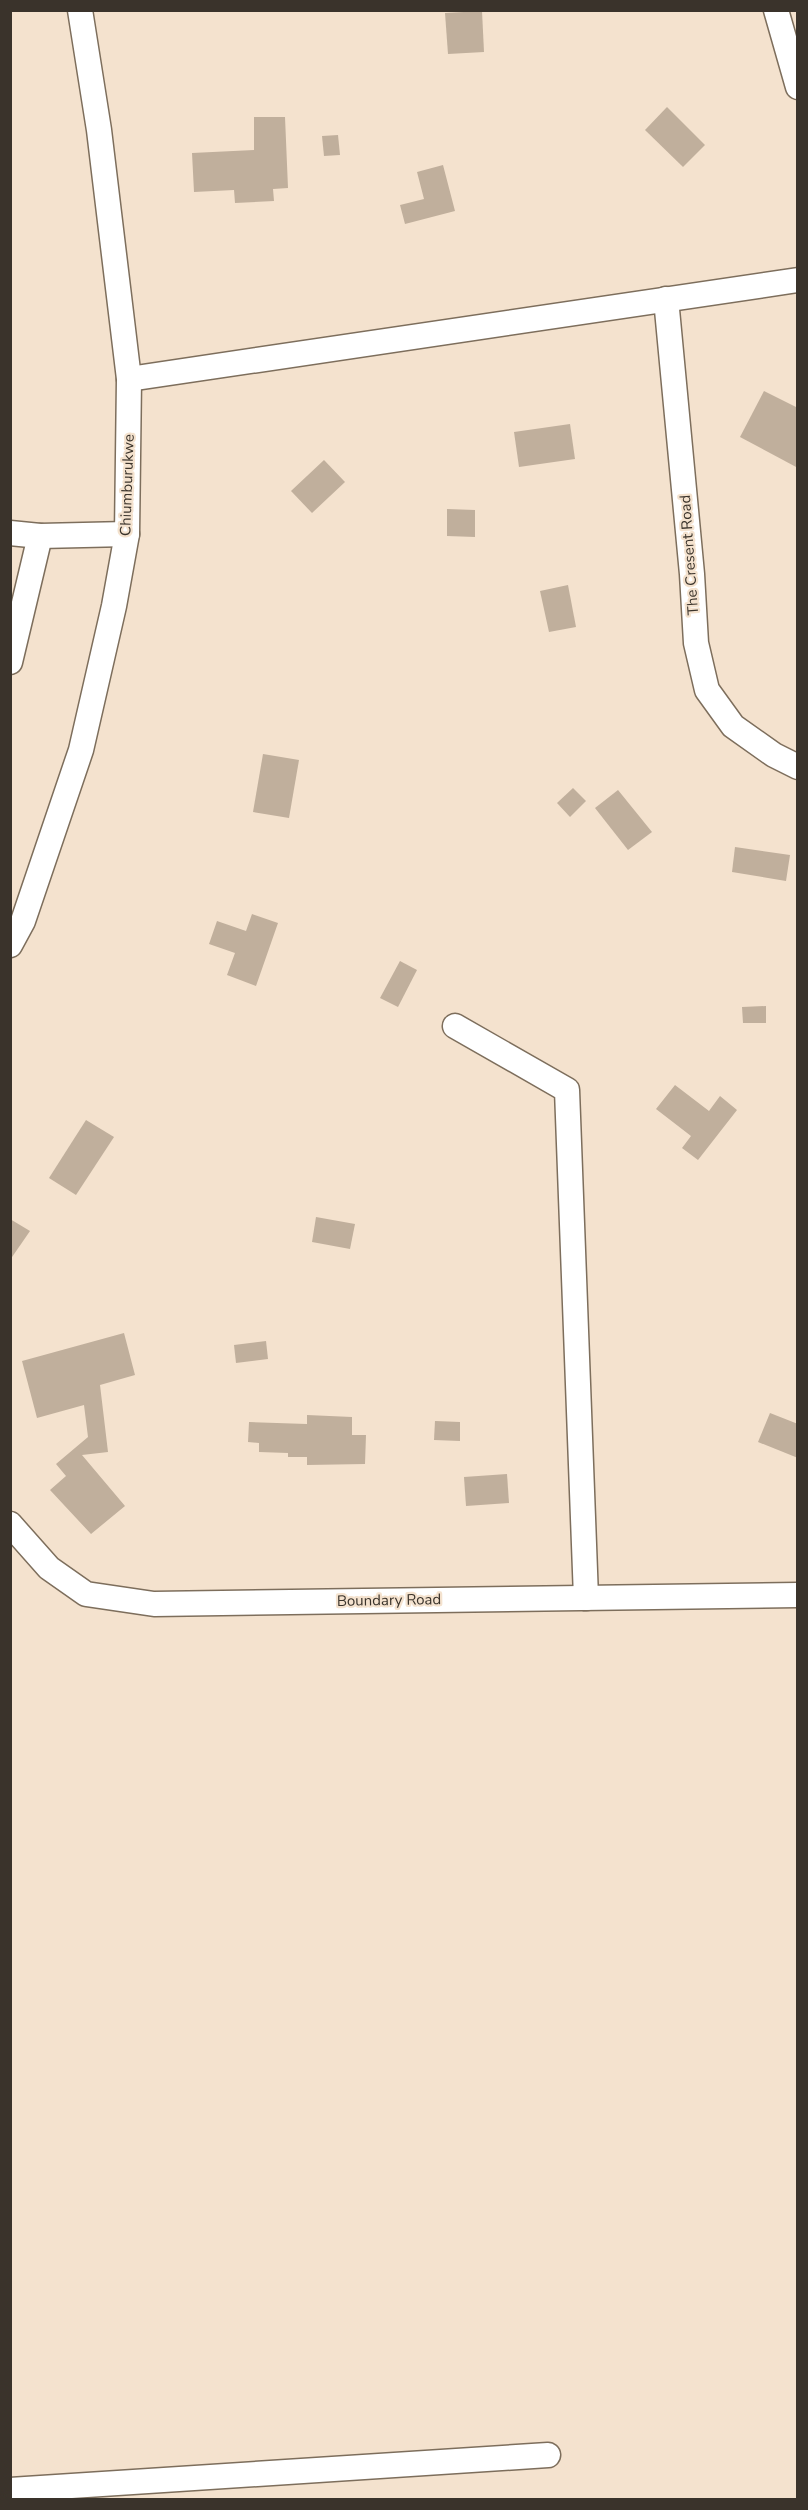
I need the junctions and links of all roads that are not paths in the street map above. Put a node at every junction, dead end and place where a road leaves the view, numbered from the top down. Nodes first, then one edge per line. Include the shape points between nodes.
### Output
1 (80, 10) edge
2 (776, 10) edge
3 (798, 87) edge
4 (798, 280) edge
5 (666, 299) junction
6 (129, 379) junction
7 (10, 533) edge
8 (127, 534) junction
9 (40, 536) junction
10 (10, 662) edge
11 (798, 767) edge
12 (10, 945) edge
13 (455, 1026) dead end
14 (10, 1524) edge
15 (798, 1595) edge
16 (585, 1598) junction
17 (548, 2455) dead end
18 (10, 2490) edge

1 - 6 street, Chiumburukwe via 99,130
2 - 3 street
4 - 5 street
5 - 6 street
5 - 11 street, The Cresent Road via 696,643 707,690 733,726
6 - 8 street, Chiumburukwe
7 - 9 street
8 - 9 street
8 - 12 street, Chiumburukwe via 81,750 22,921
9 - 10 street
13 - 16 street via 567,1090
14 - 16 street, Boundary Road via 49,1568 86,1594 154,1604
15 - 16 street, Boundary Road
17 - 18 street

